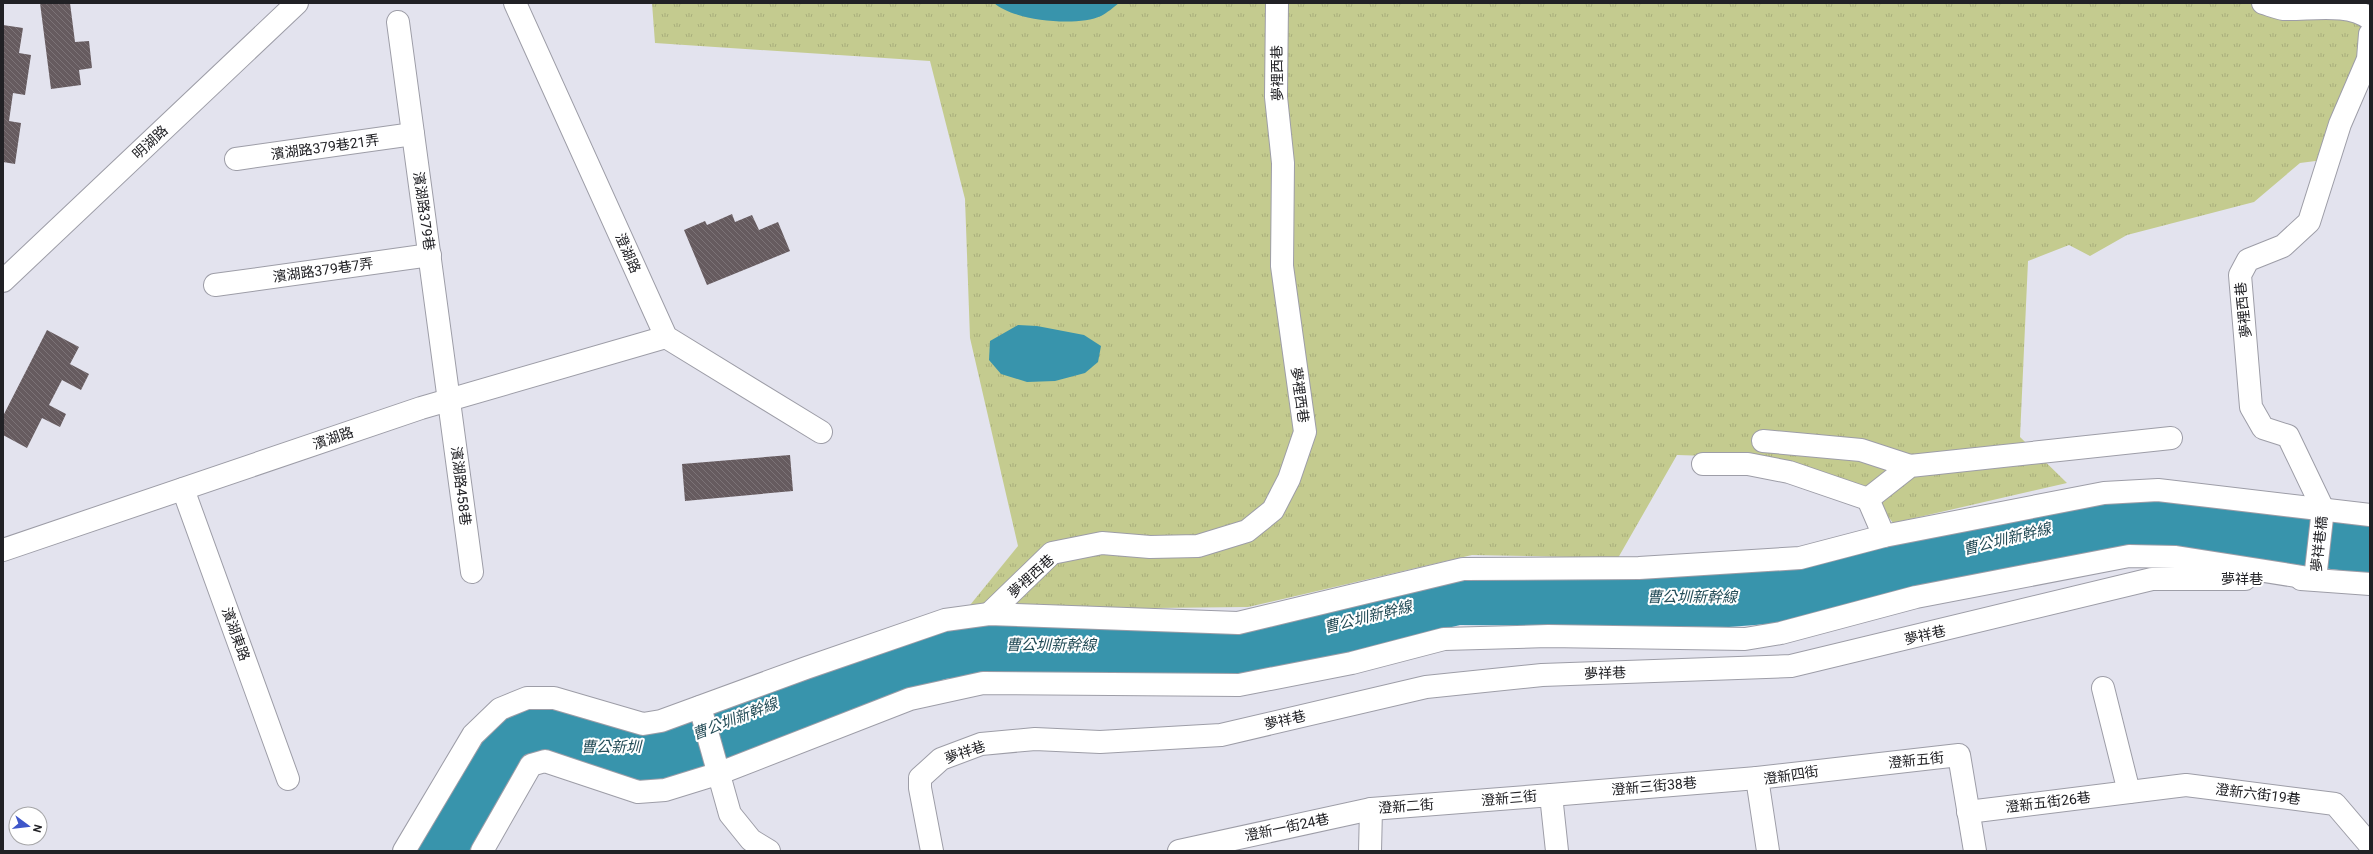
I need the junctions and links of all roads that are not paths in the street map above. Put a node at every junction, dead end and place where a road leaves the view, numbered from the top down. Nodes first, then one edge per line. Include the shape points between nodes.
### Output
1 (297, 3) edge
2 (515, 3) edge
3 (1277, 3) edge
4 (2263, 3) edge
5 (2370, 19) edge
6 (398, 22) dead end
7 (2370, 34) edge
8 (413, 134) junction
9 (236, 159) dead end
10 (430, 255) junction
11 (3, 281) edge
12 (215, 285) dead end
13 (666, 337) junction
14 (450, 400) junction
15 (821, 432) dead end
16 (2170, 438) dead end
17 (1763, 441) dead end
18 (1703, 464) dead end
19 (1910, 466) junction
20 (184, 489) junction
21 (1868, 499) junction
22 (2323, 509) junction
23 (2370, 515) edge
24 (1884, 536) junction
25 (3, 550) edge
26 (472, 572) dead end
27 (2315, 579) junction
28 (2370, 584) edge
29 (989, 614) junction
30 (2103, 688) dead end
31 (700, 707) junction
32 (1847, 767) joint
33 (720, 773) junction
34 (1757, 778) junction
35 (288, 779) dead end
36 (2129, 792) junction
37 (1551, 795) junction
38 (1460, 802) joint
39 (1371, 808) junction
40 (1968, 812) junction
41 (2370, 845) edge
42 (404, 851) edge
43 (482, 851) edge
44 (769, 851) edge
45 (932, 851) edge
46 (1179, 851) edge
47 (1370, 851) edge
48 (1557, 851) edge
49 (1768, 851) edge
50 (1975, 851) edge

1 - 11 street, 明湖路
2 - 13 street, 澄湖路
3 - 29 street, 夢裡西巷 via 1276,97 1283,163 1282,266 1305,432 1289,479 1273,510 1247,531 1198,546 1150,547 1102,543 1052,553
4 - 5 street via 2284,9 2312,7 2361,12
6 - 8 street, 濱湖路379巷
7 - 22 street, 夢裡西巷 via 2368,59 2340,124 2309,222 2283,246 2248,260 2240,275 2251,407 2263,428 2288,436
8 - 9 street, 濱湖路379巷21弄
8 - 10 street, 濱湖路379巷
10 - 12 street, 濱湖路379巷7弄
10 - 14 street, 濱湖路379巷
13 - 14 street, 濱湖路
13 - 15 street
14 - 20 street, 濱湖路
14 - 26 street, 濱湖路458巷
16 - 19 street
17 - 19 street via 1861,450
18 - 21 street via 1748,464 1775,469
19 - 21 street
20 - 25 street, 濱湖路
20 - 35 street, 濱湖東路
21 - 24 street
22 - 23 street
22 - 24 street via 2158,490 2104,493
22 - 27 street, 夢祥巷橋
24 - 29 street via 1800,558 1765,561 1639,568 1463,569 1238,623
27 - 28 street, 夢祥巷
27 - 33 street via 2176,557 2129,556 1916,597 1780,633 1745,639 1548,636 1444,639 1352,663 1238,685 983,683 910,699
27 - 45 street, 夢祥巷 via 2152,579 1791,666 1542,675 1426,687 1220,735 1100,742 1035,739 981,744 941,759 920,778
29 - 31 street via 945,620
30 - 36 street
31 - 33 street
31 - 42 street via 661,721 643,724 554,698 527,698 500,709 473,735
32 - 34 street, 澄新四街
32 - 40 street, 澄新五街 via 1959,755
33 - 43 street via 665,790 638,792 545,761 531,765
33 - 44 street via 730,814 751,840
34 - 37 street, 澄新三街38巷
34 - 49 street, 澄新四街
36 - 40 street, 澄新五街26巷
36 - 41 street, 澄新六街19巷 via 2186,785 2335,804
37 - 38 street, 澄新三街
37 - 48 street, 澄新三街
38 - 39 street, 澄新二街
39 - 46 street, 澄新一街24巷
39 - 47 street, 澄新二街
40 - 50 street, 澄新五街

